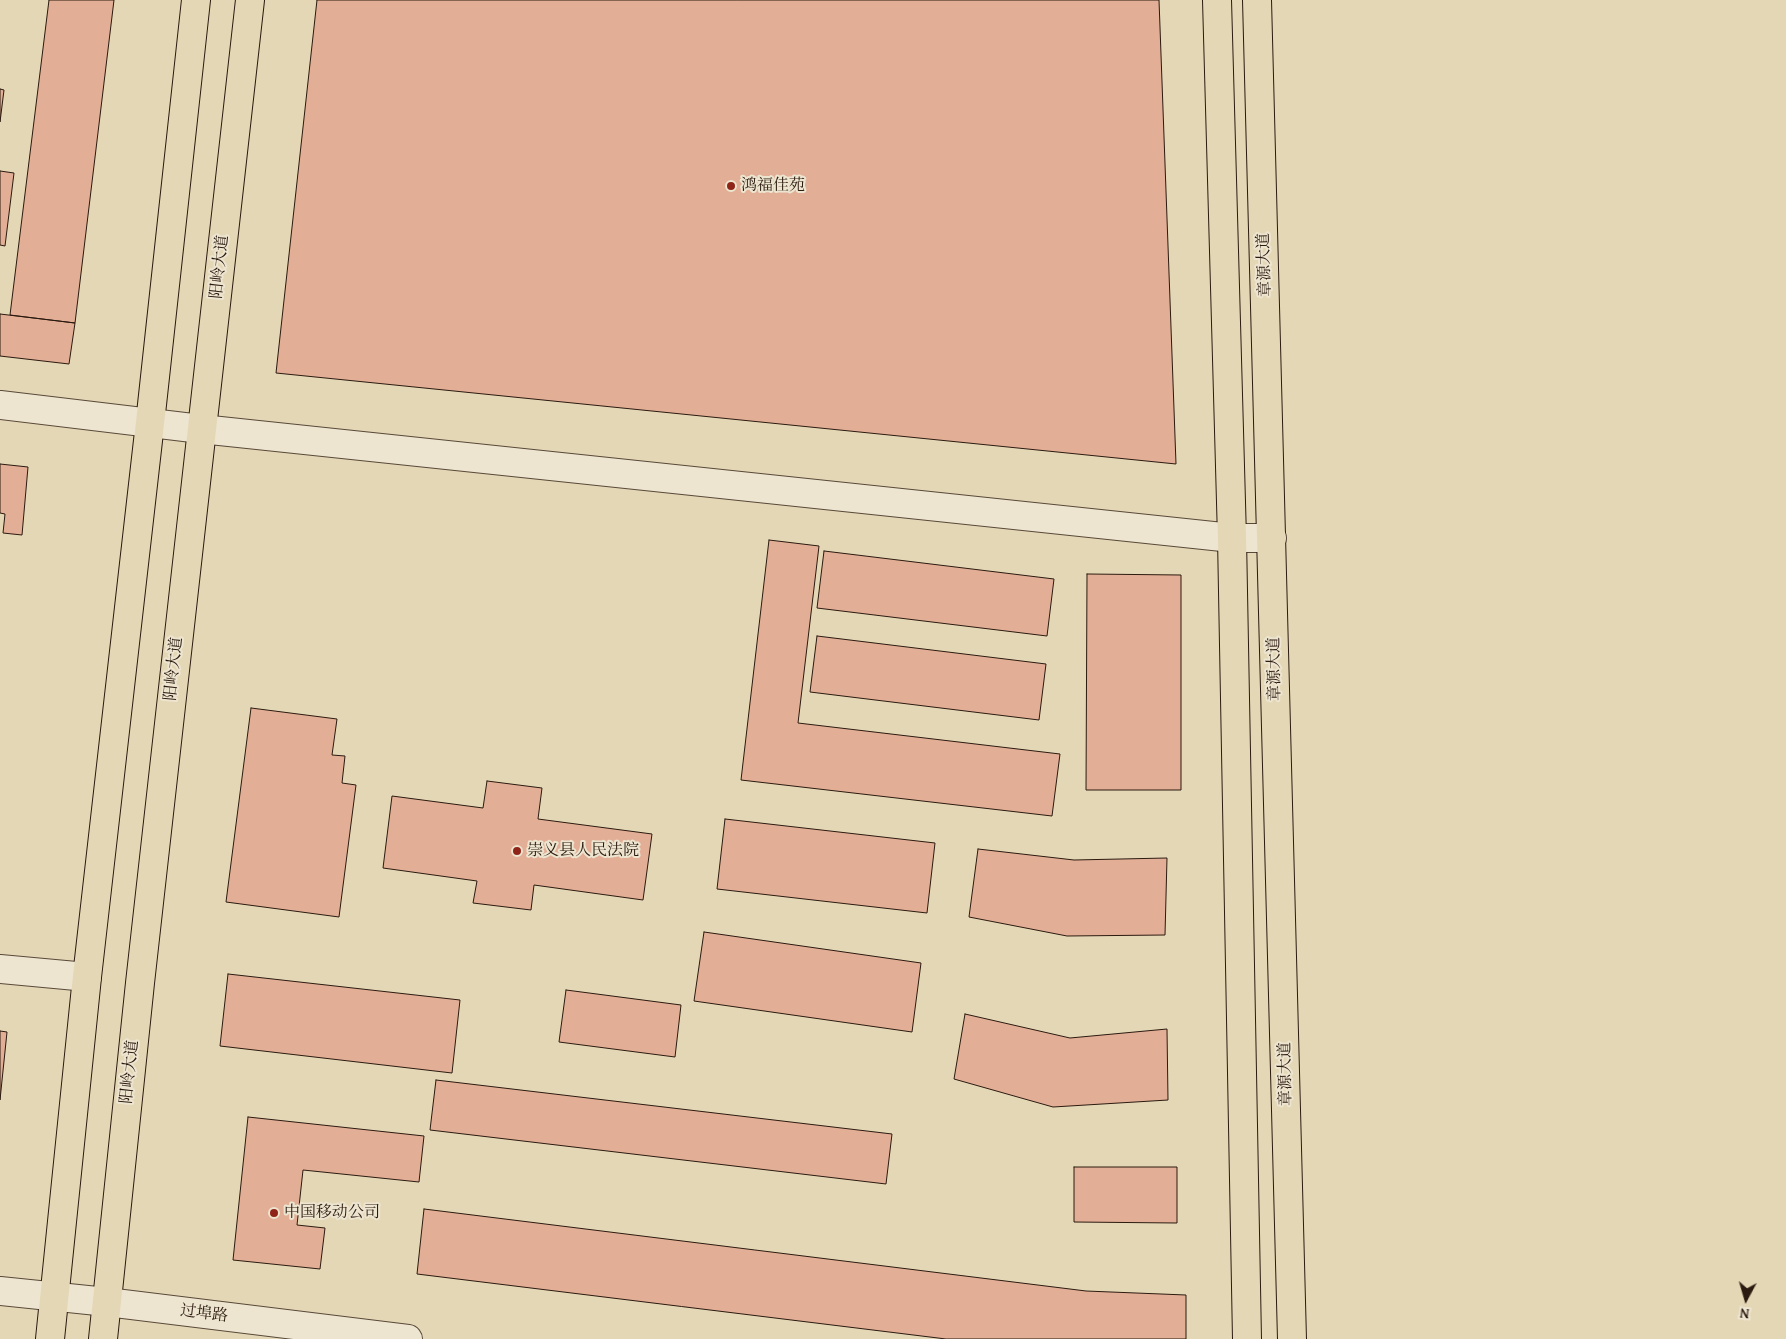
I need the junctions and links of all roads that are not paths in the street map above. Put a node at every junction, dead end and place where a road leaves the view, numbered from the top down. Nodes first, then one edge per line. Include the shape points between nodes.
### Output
1 (196, 0) edge
2 (250, 0) edge
3 (1217, 0) edge
4 (1257, 0) edge
5 (0, 405) edge
6 (150, 423) junction
7 (201, 429) junction
8 (1232, 538) junction
9 (1272, 538) junction
10 (0, 969) edge
11 (87, 977) junction
12 (0, 1290) edge
13 (56, 1297) junction
14 (108, 1302) junction
15 (50, 1339) edge
16 (103, 1339) edge
17 (408, 1339) edge
18 (1248, 1339) edge
19 (1292, 1339) edge

1 - 6 main road
2 - 7 main road, 阳岭大道
3 - 8 main road
4 - 9 main road, 章源大道
5 - 6 street
6 - 7 street
6 - 11 main road
7 - 8 street
7 - 14 main road, 阳岭大道
8 - 9 street
8 - 18 main road
9 - 19 main road, 章源大道
10 - 11 street
11 - 13 main road
12 - 13 street, 过埠路
13 - 14 street, 过埠路
13 - 15 main road
14 - 16 main road, 阳岭大道
14 - 17 street, 过埠路

